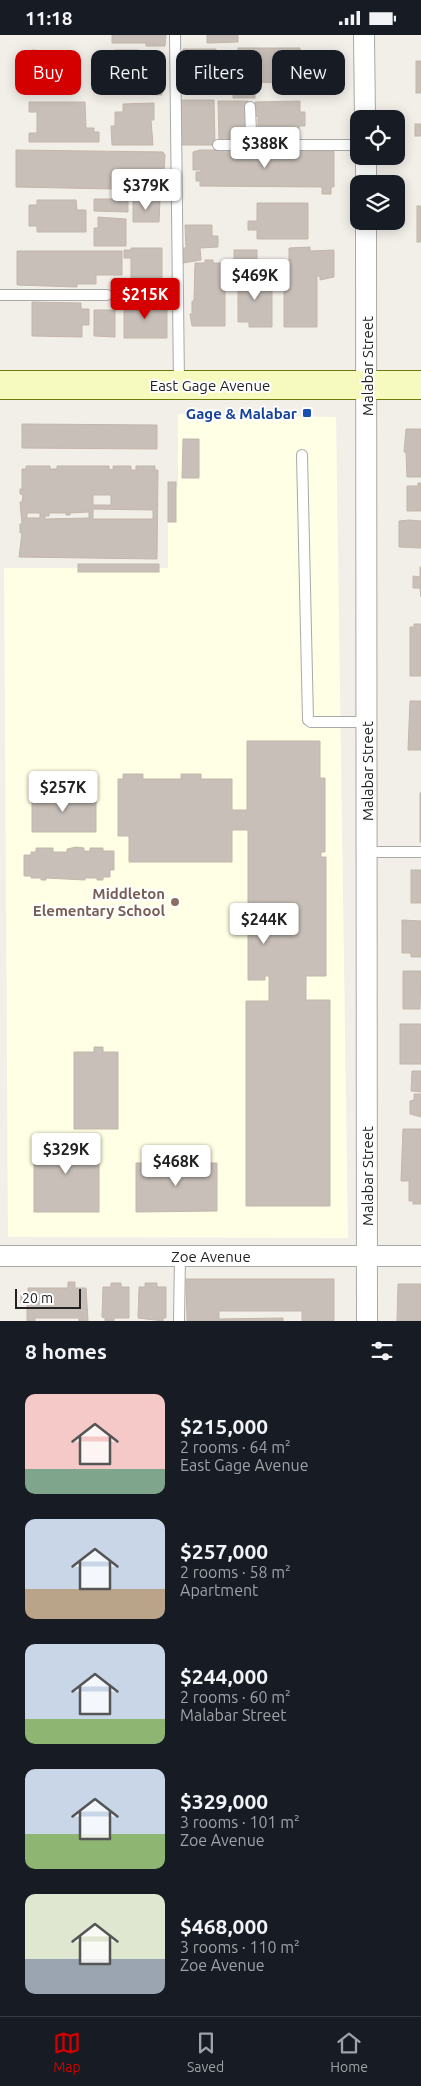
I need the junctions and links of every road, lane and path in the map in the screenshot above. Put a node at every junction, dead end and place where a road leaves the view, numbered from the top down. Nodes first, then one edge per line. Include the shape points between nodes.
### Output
1 (175, 35) edge
2 (364, 35) edge
3 (250, 107) dead end
4 (366, 110) edge
5 (218, 145) dead end
6 (256, 145) junction
7 (350, 145) edge
8 (366, 230) edge
9 (0, 295) edge
10 (107, 295) dead end
11 (0, 385) edge
12 (179, 385) junction
13 (367, 385) junction
14 (421, 385) edge
15 (302, 455) dead end
16 (367, 721) junction
17 (367, 852) junction
18 (421, 852) edge
19 (0, 1256) edge
20 (180, 1256) junction
21 (367, 1256) junction
22 (421, 1256) edge
23 (179, 1321) edge
24 (367, 1321) edge

1 - 12 lane
2 - 4 street
3 - 6 lane via 251,132
5 - 6 lane
6 - 7 lane
8 - 13 street, Malabar Street
9 - 10 lane
11 - 12 main road, East Gage Avenue
12 - 13 main road, East Gage Avenue
13 - 14 main road, East Gage Avenue
13 - 16 street, Malabar Street
15 - 16 lane via 308,720
16 - 17 street, Malabar Street
17 - 18 lane
17 - 21 street, Malabar Street
19 - 20 street, Zoe Avenue
20 - 21 street, Zoe Avenue
20 - 23 lane
21 - 22 street, Zoe Avenue
21 - 24 street, Malabar Street

